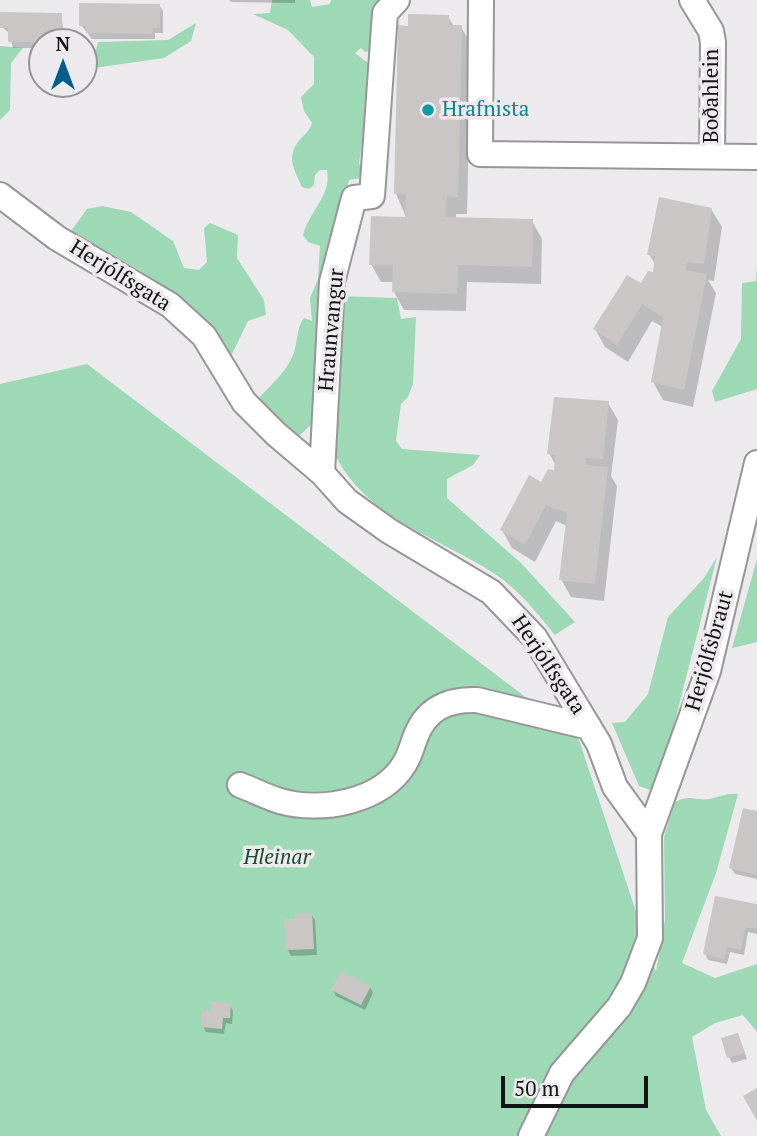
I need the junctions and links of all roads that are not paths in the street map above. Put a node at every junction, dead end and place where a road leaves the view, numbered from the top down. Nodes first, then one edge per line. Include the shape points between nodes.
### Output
1 (397, 0) edge
2 (481, 0) edge
3 (692, 0) edge
4 (712, 155) junction
5 (757, 157) edge
6 (0, 195) edge
7 (757, 463) edge
8 (322, 473) junction
9 (589, 726) junction
10 (240, 785) dead end
11 (649, 834) junction
12 (531, 1136) edge

1 - 8 street, Hraunvangur via 385,13 372,196 354,198 332,282
2 - 4 street via 480,154
3 - 4 street, Boðahlein via 711,30 713,42
4 - 5 street
6 - 8 street, Herjólfsgata via 57,237 170,304 204,337 244,402
7 - 11 street, Herjólfsbraut via 708,671
8 - 9 street, Herjólfsgata via 347,501 491,592 515,614
9 - 10 street via 459,699 432,711 400,770 378,791 356,802 282,802
9 - 11 street, Herjólfsgata via 615,787
11 - 12 street via 650,938 633,983 619,1007 562,1073

